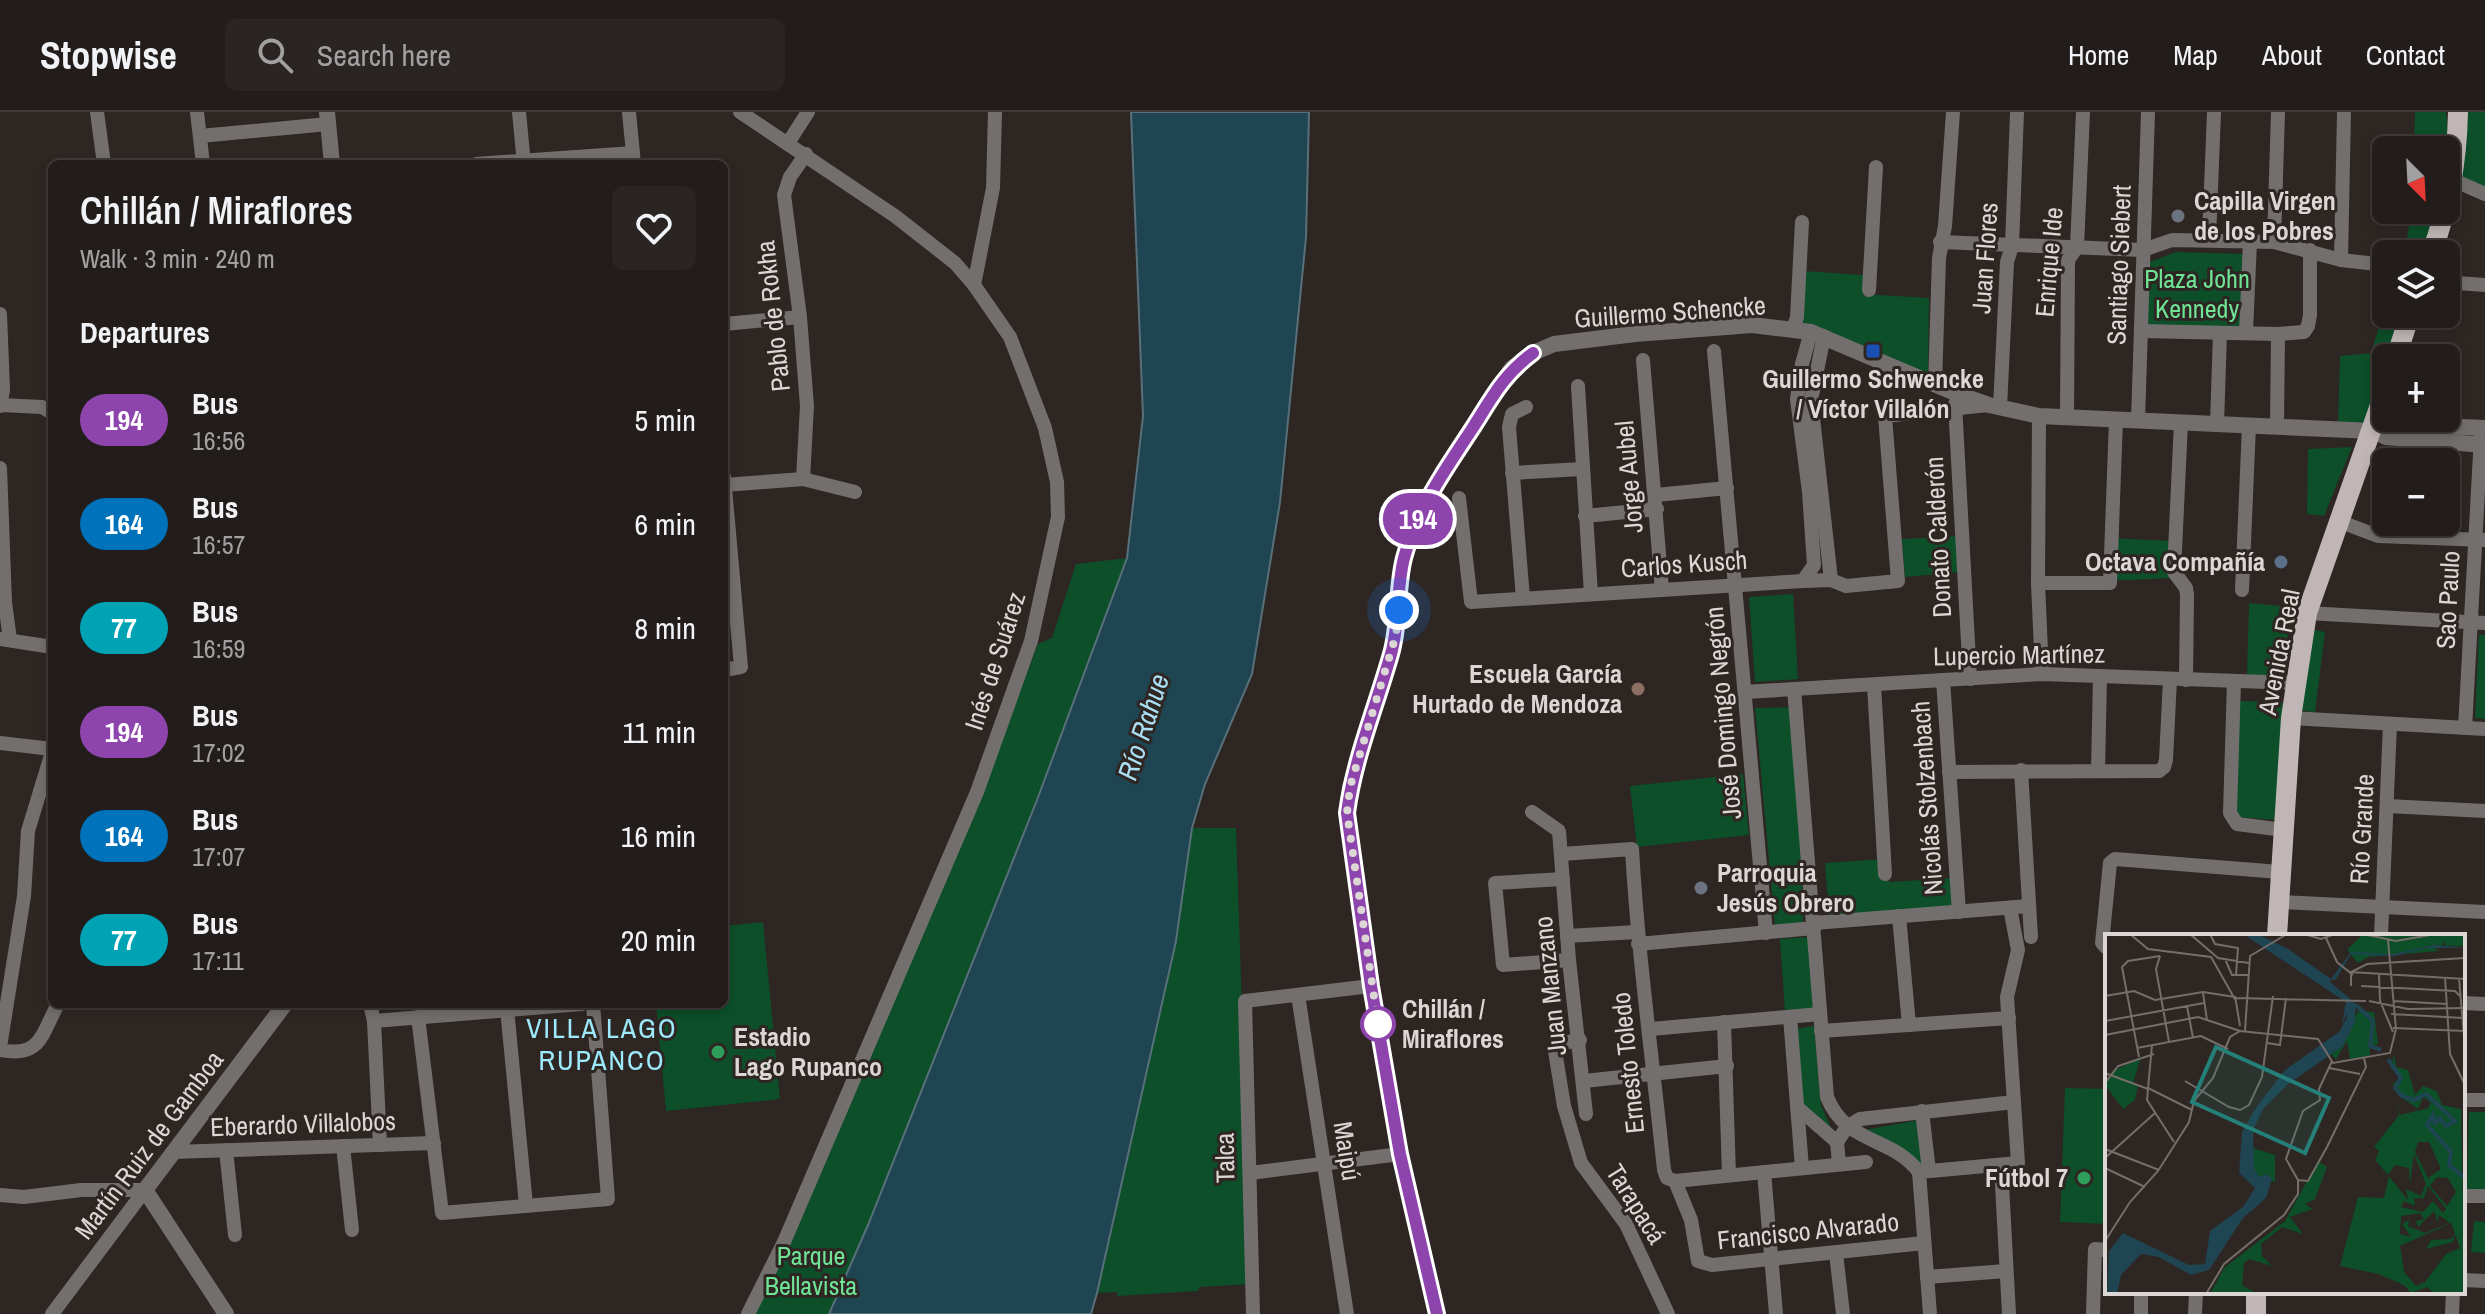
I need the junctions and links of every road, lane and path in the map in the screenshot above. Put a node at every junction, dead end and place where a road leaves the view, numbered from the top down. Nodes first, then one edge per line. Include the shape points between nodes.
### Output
1 (97, 112) edge
2 (197, 112) edge
3 (519, 112) edge
4 (629, 112) edge
5 (740, 112) edge
6 (808, 112) edge
7 (995, 112) edge
8 (1953, 112) edge
9 (2017, 112) edge
10 (2083, 112) edge
11 (2148, 112) edge
12 (2214, 112) edge
13 (2278, 112) edge
14 (2344, 112) edge
15 (2458, 112) edge
16 (328, 118) edge
17 (200, 136) junction
18 (2456, 136) edge
19 (788, 143) junction
20 (806, 154) junction
21 (634, 158) edge
22 (103, 160) edge
23 (203, 160) edge
24 (332, 160) edge
25 (524, 160) edge
26 (579, 160) edge
27 (1876, 167) dead end
28 (2460, 183) edge
29 (2485, 194) edge
30 (1802, 222) dead end
31 (2209, 239) junction
32 (2250, 241) junction
33 (1940, 242) junction
34 (2274, 242) junction
35 (2012, 246) junction
36 (2077, 247) junction
37 (2143, 250) junction
38 (2310, 250) junction
39 (2341, 260) junction
40 (2372, 263) edge
41 (2460, 283) edge
42 (974, 285) junction
43 (2485, 285) edge
44 (1869, 290) dead end
45 (0, 314) edge
46 (800, 317) junction
47 (728, 324) edge
48 (1793, 330) junction
49 (2141, 331) junction
50 (2220, 333) junction
51 (2246, 333) junction
52 (1818, 334) junction
53 (2278, 334) junction
54 (1714, 351) dead end
55 (1643, 360) dead end
56 (1935, 385) junction
57 (1578, 386) dead end
58 (1955, 401) junction
59 (0, 406) edge
60 (1526, 407) dead end
61 (1994, 407) junction
62 (48, 411) edge
63 (2039, 416) junction
64 (2067, 417) junction
65 (2116, 419) junction
66 (2138, 420) junction
67 (2181, 422) junction
68 (2217, 424) junction
69 (2249, 425) junction
70 (2277, 427) junction
71 (2372, 431) joint
72 (2374, 432) edge
73 (2483, 436) edge
74 (0, 468) edge
75 (1582, 469) junction
76 (1512, 473) junction
77 (803, 479) junction
78 (728, 485) edge
79 (1727, 488) junction
80 (1816, 491) junction
81 (855, 492) dead end
82 (1459, 498) dead end
83 (1656, 502) junction
84 (1585, 516) junction
85 (2341, 522) junction
86 (728, 528) edge
87 (2480, 540) edge
88 (1830, 564) junction
89 (1814, 565) junction
90 (1831, 580) junction
91 (1803, 581) junction
92 (1898, 581) joint
93 (2038, 583) junction
94 (1736, 586) junction
95 (1662, 590) junction
96 (2242, 590) dead end
97 (1591, 594) junction
98 (1523, 598) junction
99 (2307, 613) junction
100 (2478, 622) edge
101 (5, 639) edge
102 (48, 646) edge
103 (728, 669) edge
104 (2042, 674) junction
105 (2100, 677) junction
106 (1970, 679) junction
107 (2170, 679) junction
108 (1943, 680) junction
109 (2186, 680) junction
110 (2234, 681) junction
111 (2295, 683) junction
112 (1874, 685) junction
113 (1794, 689) junction
114 (1745, 692) junction
115 (2291, 718) junction
116 (2390, 724) junction
117 (2465, 728) junction
118 (2485, 729) edge
119 (0, 743) edge
120 (48, 750) edge
121 (48, 764) edge
122 (2021, 770) junction
123 (2098, 771) junction
124 (1949, 772) junction
125 (2387, 806) junction
126 (2485, 811) edge
127 (1532, 812) dead end
128 (2284, 830) junction
129 (1562, 854) junction
130 (2280, 872) junction
131 (1885, 874) dead end
132 (1563, 879) junction
133 (2279, 902) junction
134 (2029, 906) junction
135 (2382, 907) junction
136 (2010, 908) junction
137 (1959, 912) junction
138 (2485, 912) edge
139 (1899, 916) junction
140 (1814, 926) junction
141 (1766, 933) junction
142 (2277, 934) edge
143 (2381, 934) edge
144 (1567, 936) junction
145 (2031, 937) dead end
146 (1638, 938) junction
147 (2105, 946) edge
148 (1569, 960) junction
149 (1371, 986) junction
150 (4, 988) edge
151 (1298, 995) junction
152 (2465, 1003) edge
153 (2485, 1004) edge
154 (56, 1008) edge
155 (282, 1008) edge
156 (371, 1008) edge
157 (522, 1008) edge
158 (593, 1008) edge
159 (507, 1009) junction
160 (1820, 1014) junction
161 (418, 1017) junction
162 (1790, 1017) junction
163 (2009, 1018) junction
164 (374, 1021) junction
165 (1724, 1022) junction
166 (1909, 1025) junction
167 (1651, 1029) junction
168 (1821, 1031) junction
169 (1580, 1040) junction
170 (0, 1048) edge
171 (1727, 1066) junction
172 (1654, 1073) junction
173 (1584, 1081) junction
174 (2014, 1102) junction
175 (1798, 1108) junction
176 (1922, 1111) junction
177 (1586, 1114) dead end
178 (1847, 1127) junction
179 (1837, 1142) junction
180 (434, 1143) junction
181 (380, 1145) junction
182 (343, 1146) junction
183 (226, 1150) junction
184 (173, 1152) junction
185 (1400, 1154) junction
186 (1866, 1162) dead end
187 (1839, 1163) junction
188 (1325, 1164) junction
189 (2001, 1166) junction
190 (1802, 1168) junction
191 (1924, 1171) junction
192 (1764, 1172) junction
193 (1250, 1173) junction
194 (1729, 1175) junction
195 (1675, 1181) junction
196 (145, 1190) junction
197 (0, 1195) edge
198 (526, 1205) junction
199 (352, 1230) dead end
200 (235, 1235) dead end
201 (1924, 1243) junction
202 (2105, 1250) edge
203 (1836, 1253) junction
204 (1772, 1258) junction
205 (1698, 1261) joint
206 (2006, 1271) junction
207 (1927, 1277) junction
208 (2465, 1280) edge
209 (2485, 1281) edge
210 (2196, 1294) edge
211 (2453, 1294) edge
212 (52, 1314) edge
213 (226, 1314) edge
214 (748, 1314) edge
215 (1253, 1314) edge
216 (1347, 1314) edge
217 (1437, 1314) edge
218 (1668, 1314) edge
219 (1776, 1314) edge
220 (1843, 1314) edge
221 (1930, 1314) edge
222 (2009, 1314) edge
223 (2093, 1314) edge
224 (2195, 1314) edge
225 (2452, 1314) edge

1 - 22 street
2 - 17 street
3 - 25 street
4 - 21 street
5 - 19 street, Inés de Suárez
6 - 19 street
7 - 42 street via 993,188
8 - 33 street
9 - 35 street, Juan Flores
10 - 36 street, Enrique Ide
11 - 37 street, Santiago Siebert
12 - 31 street
13 - 34 street
14 - 39 street
15 - 18 main road
16 - 17 street
16 - 24 street
17 - 23 street
19 - 20 street, Inés de Suárez
20 - 42 street, Inés de Suárez via 895,216 955,263
20 - 46 street, Pablo de Rokha via 784,195
21 - 26 street
27 - 44 street
28 - 29 street
30 - 48 street
31 - 32 street
31 - 37 street via 2172,240
32 - 34 street
32 - 51 street
33 - 35 street
33 - 56 street
34 - 38 street
35 - 36 street
35 - 61 street, Juan Flores
36 - 37 street
36 - 64 street, Enrique Ide via 2068,260
37 - 49 street, Santiago Siebert
38 - 39 street
38 - 53 street via 2308,326 2304,332
39 - 40 street
41 - 43 street
42 - 214 street, Inés de Suárez via 1010,337 1045,428 1057,482 1052,551 1031,641 977,792 784,1242
45 - 59 street
46 - 47 street
46 - 77 street, Pablo de Rokha via 807,406
48 - 52 street, Guillermo Schencke
48 - 149 street, Guillermo Schencke via 1752,325 1554,344 1512,368 1443,471 1403,561 1396,635 1350,787 1347,813
49 - 50 street
49 - 66 street, Santiago Siebert
50 - 51 street
50 - 68 street
51 - 53 street
52 - 56 street, Guillermo Schencke
52 - 80 street via 1806,380
53 - 70 street
54 - 79 street, José Domingo Negrón
55 - 83 street, Jorge Aubel
56 - 58 street, Guillermo Schencke
57 - 75 street
58 - 61 street, Guillermo Schencke
58 - 92 street, Guillermo Schencke via 1885,416
58 - 106 street, Donato Calderón
59 - 62 street
60 - 76 street via 1510,420
61 - 63 street, Guillermo Schencke
63 - 64 street, Guillermo Schencke
63 - 93 street
64 - 65 street, Guillermo Schencke
65 - 66 street, Guillermo Schencke
65 - 93 street via 2110,583
66 - 67 street, Guillermo Schencke
67 - 68 street, Guillermo Schencke
67 - 109 street via 2174,572 2187,595
68 - 69 street, Guillermo Schencke
69 - 70 street, Guillermo Schencke
69 - 96 street
70 - 71 street, Guillermo Schencke
71 - 85 main road, Avenida Real
72 - 73 street, Guillermo Schencke via 2386,437
73 - 87 street, Sao Paulo
74 - 101 street
75 - 76 street
75 - 84 street
76 - 98 street
77 - 78 street
77 - 81 street
79 - 83 street
79 - 94 street, José Domingo Negrón
80 - 88 street
80 - 89 street
82 - 98 street, Carlos Kusch via 1471,602
83 - 84 street
83 - 95 street, Jorge Aubel
84 - 97 street
85 - 87 street via 2378,536
85 - 99 main road, Avenida Real
86 - 103 street via 741,667
87 - 100 street, Sao Paulo
88 - 89 street
88 - 90 street
89 - 91 street
90 - 91 street, Carlos Kusch
90 - 92 street, Carlos Kusch via 1846,586
91 - 94 street, Carlos Kusch
93 - 104 street
94 - 95 street, Carlos Kusch
94 - 114 street, José Domingo Negrón
95 - 97 street, Carlos Kusch
97 - 98 street, Carlos Kusch
99 - 100 street
99 - 111 main road, Avenida Real
100 - 117 street, Sao Paulo
101 - 102 street
104 - 105 street, Lupercio Martínez
104 - 106 street, Lupercio Martínez
105 - 107 street, Lupercio Martínez
105 - 123 street
106 - 108 street, Lupercio Martínez
107 - 109 street, Lupercio Martínez
107 - 123 street via 2164,767
108 - 112 street, Lupercio Martínez
108 - 124 street, Nicolás Stolzenbach
109 - 110 street, Lupercio Martínez
110 - 111 street, Lupercio Martínez
110 - 128 street via 2230,813 2237,824
111 - 115 main road, Avenida Real
112 - 113 street, Lupercio Martínez
112 - 131 street
113 - 114 street, Lupercio Martínez
113 - 140 street
114 - 141 street, José Domingo Negrón
115 - 116 street
115 - 128 main road, Avenida Real
116 - 117 street
116 - 125 street, Río Grande
117 - 118 street
119 - 120 street
121 - 150 street via 28,831 23,904
122 - 123 street
122 - 124 street
122 - 134 street
124 - 137 street, Nicolás Stolzenbach
125 - 126 street
125 - 135 street, Río Grande
127 - 129 street via 1559,831
128 - 130 main road, Avenida Real
129 - 132 street, Juan Manzano
129 - 146 street, Ernesto Toledo via 1632,849
130 - 133 main road, Avenida Real
130 - 147 street via 2115,859 2110,863
132 - 144 street, Juan Manzano
132 - 148 street via 1495,883 1503,965
133 - 135 street
133 - 142 main road, Avenida Real
134 - 136 street
134 - 145 street
135 - 138 street
135 - 143 street, Río Grande
136 - 137 street
136 - 163 street via 2018,950 2008,985
137 - 139 street
139 - 140 street
139 - 166 street
140 - 141 street
140 - 160 street
141 - 146 street
144 - 146 street
144 - 148 street, Juan Manzano
146 - 167 street, Ernesto Toledo
148 - 169 street, Juan Manzano
149 - 151 street
149 - 185 street
150 - 170 street
151 - 188 street, Maipú
151 - 193 street, Talca via 1245,1001
152 - 153 street
154 - 170 street via 34,1047 20,1053
155 - 184 street, Martín Ruiz de Gamboa
156 - 164 street
157 - 159 street
158 - 198 street via 608,1199
159 - 161 street
159 - 198 street
160 - 162 street
160 - 168 street
161 - 164 street
161 - 180 street
162 - 165 street
162 - 175 street
163 - 166 street
163 - 174 street
164 - 181 street
165 - 167 street
165 - 171 street
166 - 168 street
167 - 172 street, Ernesto Toledo
168 - 178 street via 1827,1097
169 - 173 street, Juan Manzano
169 - 218 street, Tarapacá via 1563,1043 1555,1051 1581,1163 1626,1224
171 - 172 street
171 - 194 street
172 - 173 street
172 - 195 street, Ernesto Toledo via 1664,1170
173 - 177 street, Juan Manzano
174 - 176 street
174 - 189 street via 2019,1159 2016,1165
175 - 179 street
175 - 190 street
176 - 178 street via 1860,1119
176 - 191 street
178 - 179 street
178 - 191 street
179 - 187 street
180 - 181 street, Eberardo Villalobos
180 - 198 street via 442,1213
181 - 182 street, Eberardo Villalobos
182 - 183 street, Eberardo Villalobos
182 - 199 street
183 - 184 street, Eberardo Villalobos
183 - 200 street
184 - 196 street, Martín Ruiz de Gamboa
185 - 188 street
185 - 217 street
186 - 187 street
187 - 190 street
188 - 193 street
188 - 216 street, Maipú
189 - 191 street
189 - 206 street
190 - 192 street
191 - 201 street
192 - 194 street
192 - 204 street
193 - 215 street, Talca
194 - 195 street
195 - 205 street, Ernesto Toledo via 1691,1220
196 - 197 street
196 - 212 street, Martín Ruiz de Gamboa
196 - 213 street
201 - 203 street, Francisco Alvarado
201 - 207 street
202 - 223 street via 2095,1249
203 - 204 street, Francisco Alvarado
203 - 220 street
204 - 205 street, Francisco Alvarado via 1712,1265
204 - 219 street
206 - 207 street
206 - 222 street
207 - 221 street
208 - 209 street
210 - 224 street
211 - 225 street

